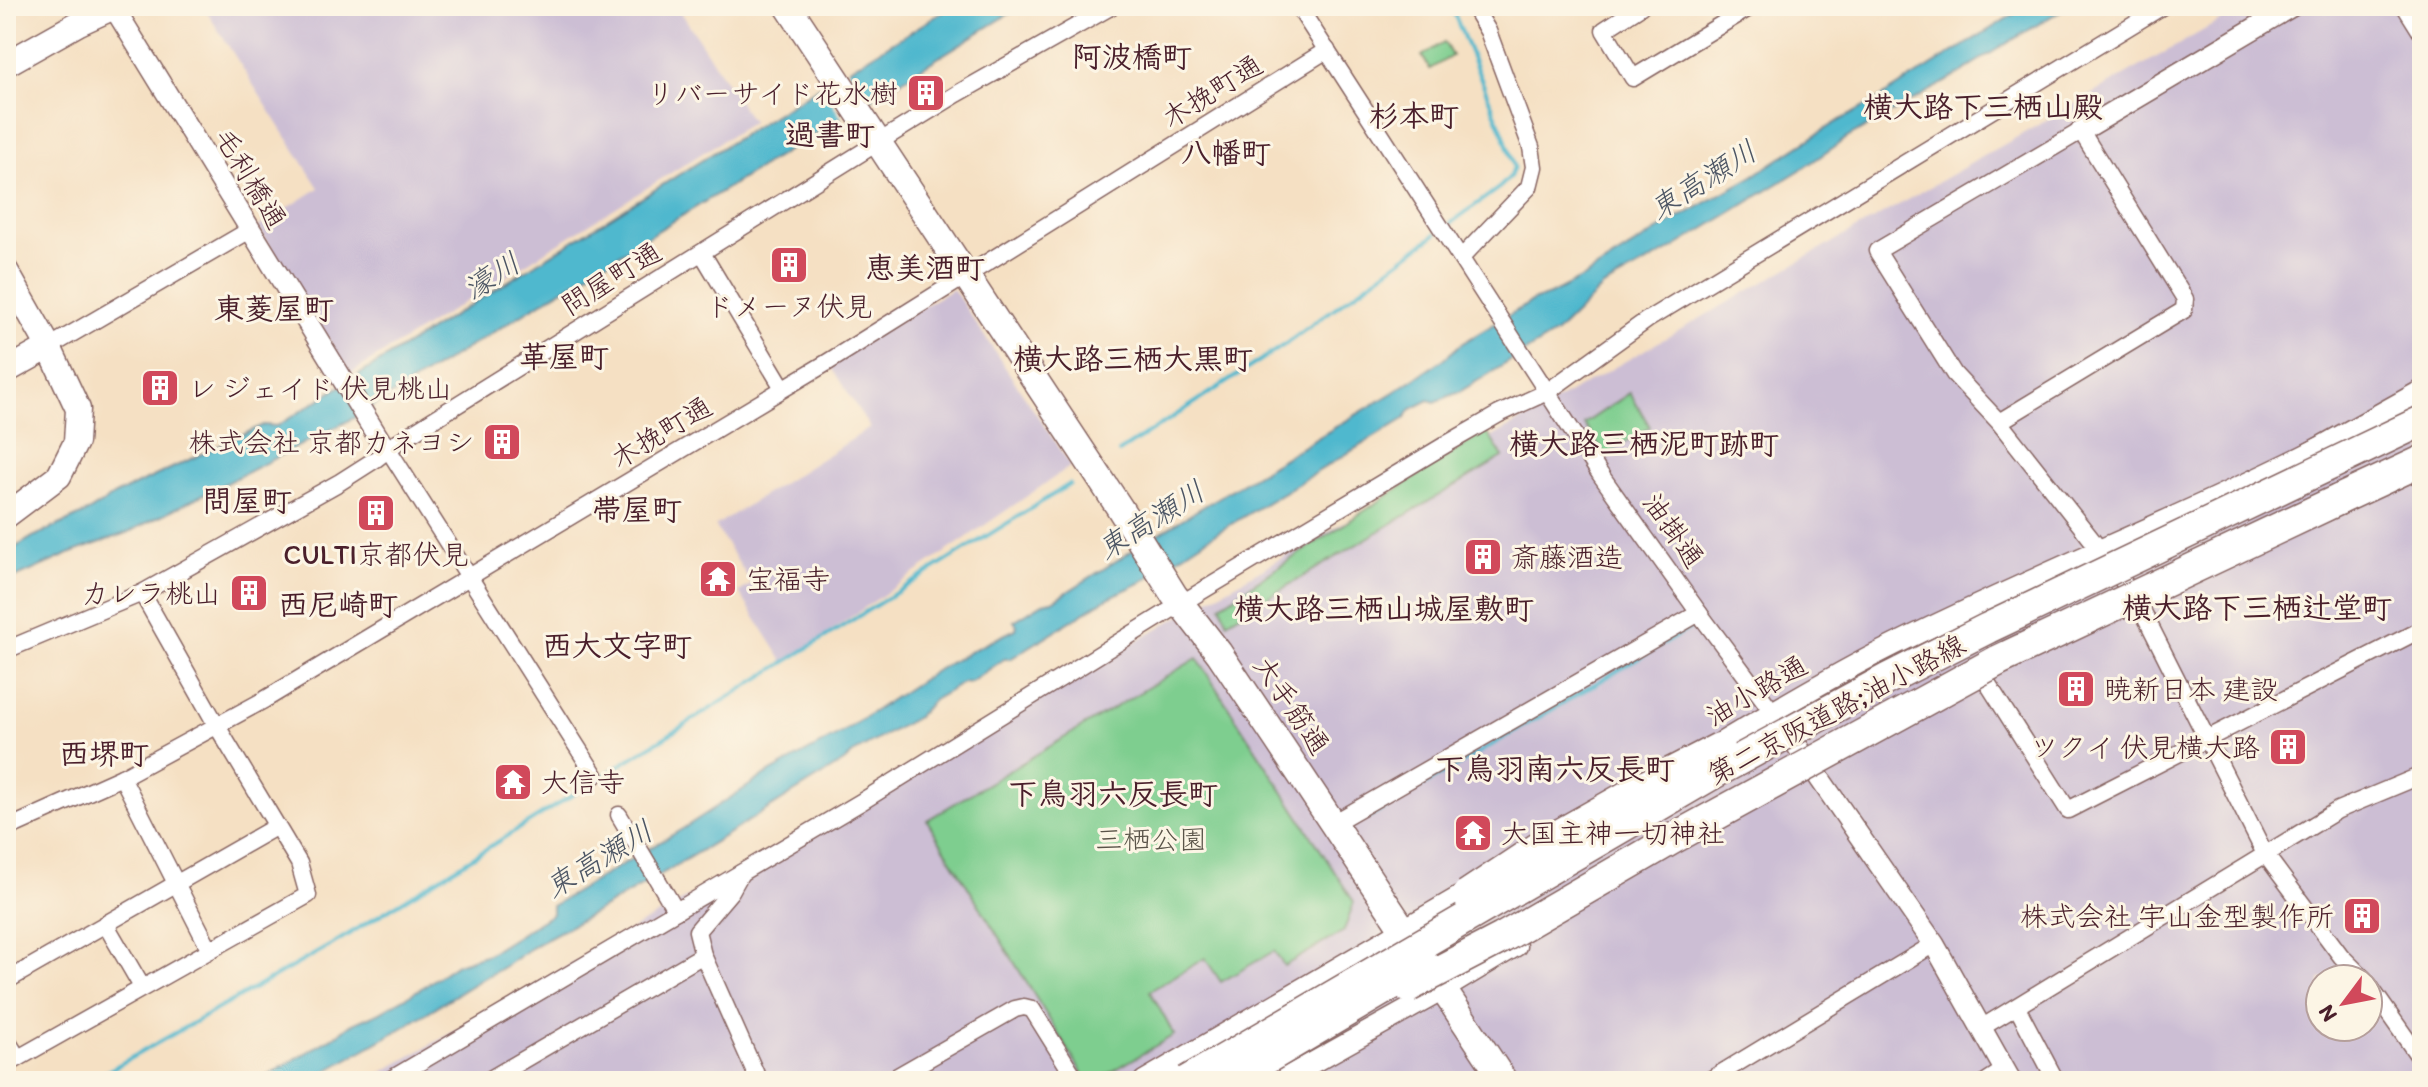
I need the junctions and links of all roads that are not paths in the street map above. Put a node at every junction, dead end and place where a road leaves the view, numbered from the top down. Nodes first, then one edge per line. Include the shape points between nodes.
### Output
1 (114, 6) edge
2 (788, 6) edge
3 (1112, 6) edge
4 (1298, 6) edge
5 (1473, 6) edge
6 (1641, 6) edge
7 (2163, 6) edge
8 (2292, 6) edge
9 (2407, 6) edge
10 (1750, 7) edge
11 (2422, 30) edge
12 (1327, 50) junction
13 (6, 64) edge
14 (2081, 131) junction
15 (877, 143) junction
16 (250, 230) junction
17 (702, 253) junction
18 (1461, 258) junction
19 (6, 271) edge
20 (964, 276) junction
21 (49, 347) junction
22 (6, 371) edge
23 (783, 388) junction
24 (1547, 392) junction
25 (2422, 396) edge
26 (2422, 421) edge
27 (1999, 422) junction
28 (2422, 443) edge
29 (388, 449) junction
30 (2422, 461) edge
31 (12, 506) edge
32 (2100, 550) junction
33 (469, 576) junction
34 (142, 593) junction
35 (1178, 599) junction
36 (2138, 602) junction
37 (1699, 613) junction
38 (2422, 629) edge
39 (6, 650) edge
40 (1983, 676) junction
41 (1772, 711) junction
42 (217, 726) junction
43 (2205, 738) junction
44 (1813, 768) junction
45 (595, 775) dead end
46 (2422, 775) edge
47 (122, 777) junction
48 (621, 819) dead end
49 (1332, 824) junction
50 (277, 826) junction
51 (6, 829) edge
52 (2265, 854) junction
53 (742, 872) junction
54 (177, 885) junction
55 (674, 907) junction
56 (106, 925) junction
57 (1402, 929) junction
58 (1934, 944) junction
59 (210, 950) junction
60 (703, 955) junction
61 (2348, 963) edge
62 (6, 981) edge
63 (142, 987) junction
64 (1443, 990) junction
65 (2017, 1007) junction
66 (2384, 1007) edge
67 (1319, 1016) junction
68 (1981, 1028) junction
69 (6, 1039) edge
70 (2422, 1061) edge
71 (12, 1062) edge
72 (2001, 1077) edge
73 (388, 1081) edge
74 (487, 1081) edge
75 (759, 1081) edge
76 (889, 1081) edge
77 (1077, 1081) edge
78 (1144, 1081) edge
79 (1187, 1081) edge
80 (1229, 1081) edge
81 (1280, 1081) edge
82 (1504, 1081) edge
83 (1708, 1081) edge
84 (2056, 1081) edge

1 - 13 main road
1 - 16 street, 毛利橋通
2 - 15 main road, 大手筋通
3 - 15 street, 問屋町通
4 - 12 street, 油掛通
5 - 18 street via 1488,31 1534,167 1529,187
6 - 10 street via 1604,30 1633,78
7 - 24 street via 1647,320
8 - 14 street
9 - 11 street
12 - 18 street, 油掛通
12 - 20 street, 木挽町通
14 - 27 street via 2185,299 2184,310
14 - 27 street via 1877,251 1954,374
15 - 17 street, 問屋町通
15 - 20 main road, 大手筋通
16 - 21 street
16 - 29 street, 毛利橋通
17 - 23 street
17 - 29 street, 問屋町通
18 - 24 street, 油掛通
19 - 21 main road
20 - 23 street, 木挽町通
20 - 35 main road, 大手筋通
21 - 22 main road
21 - 31 main road via 78,409 76,442 59,476
23 - 33 street, 木挽町通
24 - 35 street via 1499,414
24 - 37 street, 油掛通
25 - 32 street, 油小路通 via 2240,488
25 - 67 highway, bridge via 2178,531 1645,786 1475,889
26 - 67 highway, 第二京阪道路;油小路線, bridge via 1887,679 1711,775
27 - 32 street
28 - 67 highway, 第二京阪道路;油小路線, bridge via 1970,657
29 - 33 street
29 - 34 street, 問屋町通 via 340,482
30 - 36 street
30 - 67 highway, bridge via 1999,660 1454,965
32 - 36 street
32 - 41 street, 油小路通 via 1880,652
33 - 42 street, 木挽町通
33 - 45 street
34 - 39 street, 問屋町通
34 - 42 street
35 - 49 main road, 大手筋通
35 - 53 street
36 - 40 street
36 - 43 street
37 - 41 street, 油掛通
37 - 49 street
38 - 43 street
40 - 43 street via 2068,810
40 - 44 street
41 - 44 street, 油掛通
41 - 57 street, 油小路通
42 - 47 street, 木挽町通
42 - 50 street
43 - 52 street
44 - 58 street, 油掛通
44 - 64 street
46 - 52 street via 2338,810
47 - 51 street, 木挽町通
47 - 54 street
48 - 55 street
49 - 57 main road, 大手筋通
50 - 54 street
50 - 59 street via 299,863 308,895
52 - 61 street
52 - 65 street
53 - 55 street
53 - 60 street via 697,931
54 - 56 street
54 - 59 street
55 - 73 street
56 - 62 street
56 - 63 street
57 - 64 main road, 大手筋通
57 - 78 street, 油小路通
58 - 68 street, 油掛通
58 - 83 street
59 - 63 street
60 - 74 street
60 - 75 street
63 - 71 street
64 - 81 street
64 - 82 main road, 大手筋通
65 - 68 street
65 - 84 street
66 - 70 street
67 - 79 highway, 第二京阪道路;油小路線, bridge
67 - 80 highway, 第二京阪道路;油小路線, bridge
68 - 72 street, 油掛通
69 - 71 street
76 - 77 street via 1024,1007 1032,1009

